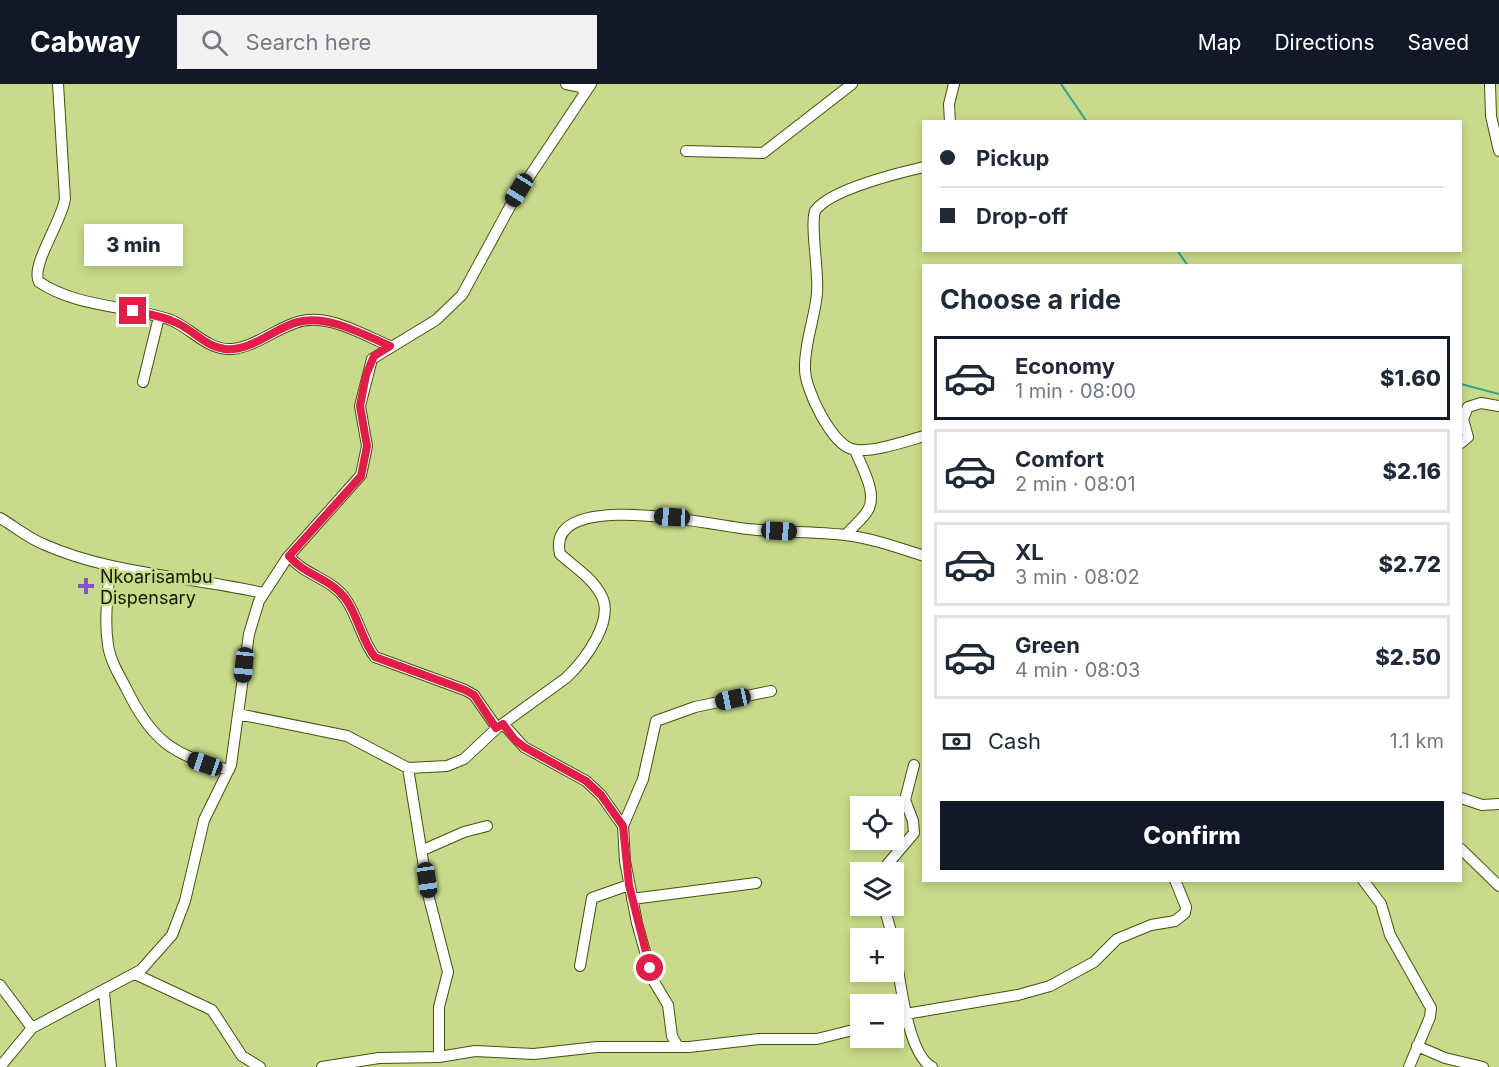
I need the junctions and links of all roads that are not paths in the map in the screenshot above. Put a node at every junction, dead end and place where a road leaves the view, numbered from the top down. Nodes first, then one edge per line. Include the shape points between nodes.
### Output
1 (58, 84) edge
2 (566, 84) edge
3 (852, 84) edge
4 (954, 84) edge
5 (1490, 84) edge
6 (588, 88) edge
7 (950, 120) edge
8 (686, 151) dead end
9 (1499, 151) edge
10 (922, 168) edge
11 (159, 316) junction
12 (390, 346) junction
13 (143, 382) dead end
14 (1499, 406) edge
15 (922, 436) edge
16 (1462, 442) edge
17 (855, 450) junction
18 (0, 518) edge
19 (846, 535) junction
20 (922, 555) edge
21 (289, 556) junction
22 (110, 567) junction
23 (263, 593) junction
24 (771, 691) dead end
25 (238, 714) junction
26 (500, 726) junction
27 (914, 765) dead end
28 (408, 768) junction
29 (229, 770) junction
30 (1462, 798) edge
31 (1499, 804) edge
32 (487, 826) dead end
33 (623, 826) junction
34 (423, 850) junction
35 (1462, 850) edge
36 (889, 862) edge
37 (1176, 882) edge
38 (1365, 882) edge
39 (756, 883) dead end
40 (629, 885) junction
41 (1499, 885) edge
42 (632, 899) junction
43 (580, 966) dead end
44 (135, 974) junction
45 (900, 982) edge
46 (0, 986) edge
47 (104, 992) junction
48 (906, 1013) junction
49 (32, 1028) junction
50 (850, 1031) edge
51 (1417, 1046) junction
52 (678, 1047) junction
53 (439, 1057) junction
54 (0, 1067) edge
55 (111, 1067) edge
56 (260, 1067) edge
57 (322, 1067) edge
58 (932, 1067) edge
59 (1409, 1067) edge
60 (1483, 1067) edge

1 - 11 street via 64,207 36,271 37,278 61,293
2 - 6 street
3 - 8 street via 763,153
4 - 7 street
5 - 9 street via 1491,116
6 - 12 street via 513,201 462,295 436,320
10 - 17 street via 869,182 825,201 813,216 818,285 805,375 810,395 824,420 842,443
11 - 12 street via 224,349 244,346 296,322 310,320 332,323
11 - 13 street
12 - 21 street via 374,356 366,375 360,406 367,446 361,476
14 - 16 street via 1481,403 1468,407 1463,418 1468,437
15 - 17 street
17 - 19 street via 872,501
18 - 22 street via 45,545
19 - 20 street
19 - 26 street via 740,528 626,514 573,523 559,542 560,554 601,593 605,608 602,622 576,669
21 - 23 street
21 - 26 street via 344,597 375,657 465,690
22 - 23 street
22 - 29 street via 108,647 143,722 185,758
23 - 25 street via 249,634
24 - 33 street via 656,721 643,779
25 - 28 street via 347,736
25 - 29 street
26 - 28 street via 456,763
26 - 33 street via 524,747 586,781
27 - 36 street via 905,800 914,833
28 - 34 street
29 - 44 street via 204,820 185,901 172,935 152,962
30 - 31 street via 1482,805
32 - 34 street
33 - 40 street
34 - 53 street via 429,898 448,972 439,1007
35 - 41 street
37 - 48 street via 1186,908 1180,918 1117,939 1094,962 1050,986 1008,997
38 - 51 street via 1377,897 1393,942 1430,1004 1430,1017
39 - 42 street
40 - 42 street
40 - 43 street via 592,898
42 - 52 street via 653,980 668,1005 672,1036
44 - 47 street
44 - 56 street via 212,1010 242,1056
45 - 48 street
46 - 49 street
47 - 49 street
47 - 55 street
48 - 58 street via 920,1055
49 - 54 street
50 - 52 street via 817,1039 759,1039
51 - 59 street
51 - 60 street
52 - 53 street via 597,1047 534,1054 487,1050
53 - 57 street via 379,1058

